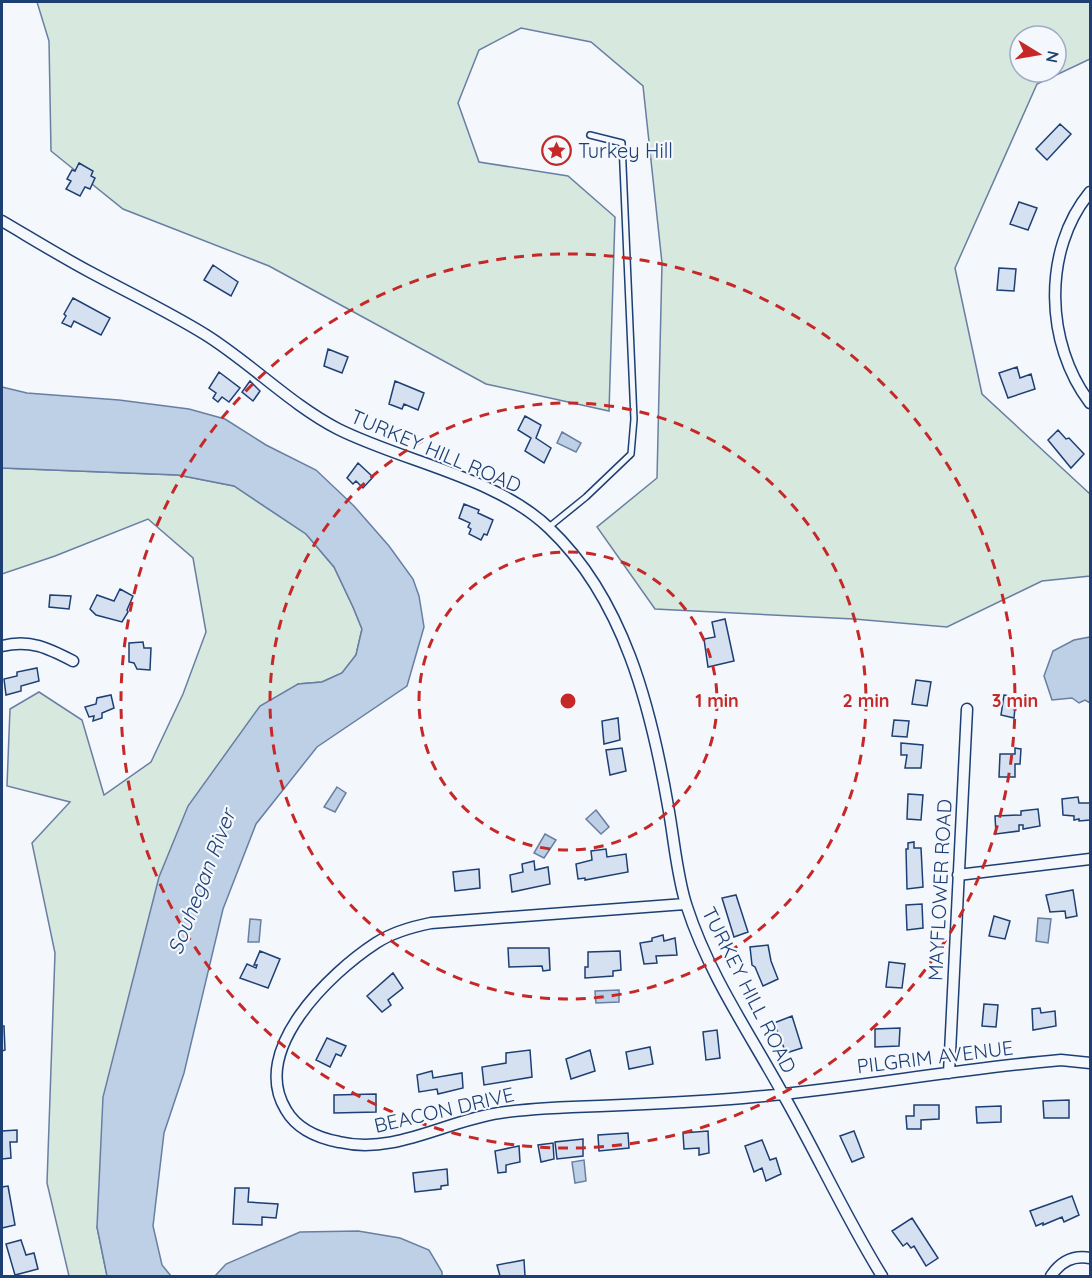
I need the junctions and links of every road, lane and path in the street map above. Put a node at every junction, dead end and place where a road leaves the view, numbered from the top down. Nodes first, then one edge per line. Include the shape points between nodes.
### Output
1 (590, 135) dead end
2 (1090, 192) edge
3 (2, 221) edge
4 (1090, 403) edge
5 (548, 527) junction
6 (2, 646) edge
7 (73, 661) dead end
8 (967, 709) dead end
9 (1090, 859) edge
10 (958, 874) junction
11 (685, 904) junction
12 (1090, 1064) edge
13 (949, 1073) junction
14 (784, 1094) junction
15 (1090, 1258) edge
16 (882, 1276) edge
17 (1051, 1276) edge

1 - 5 lane via 622,143 634,419 631,454
2 - 4 street via 1068,230 1057,264 1055,296 1058,328 1068,361
3 - 5 street, TURKEY HILL ROAD via 205,334 312,414 390,452 500,494
5 - 11 street, TURKEY HILL ROAD via 602,597 638,678 660,762
6 - 7 street via 33,643
8 - 10 street, MAYFLOWER ROAD
9 - 10 street
10 - 13 street, MAYFLOWER ROAD
11 - 14 street, TURKEY HILL ROAD via 741,1021
11 - 14 street, BEACON DRIVE via 431,923 391,935 354,960 294,1022 278,1061 281,1103 289,1116 313,1134 341,1143 370,1146 498,1113
12 - 13 street, PILGRIM AVENUE via 1061,1060
13 - 14 street, PILGRIM AVENUE
14 - 16 street, TURKEY HILL ROAD
15 - 17 street via 1068,1259

